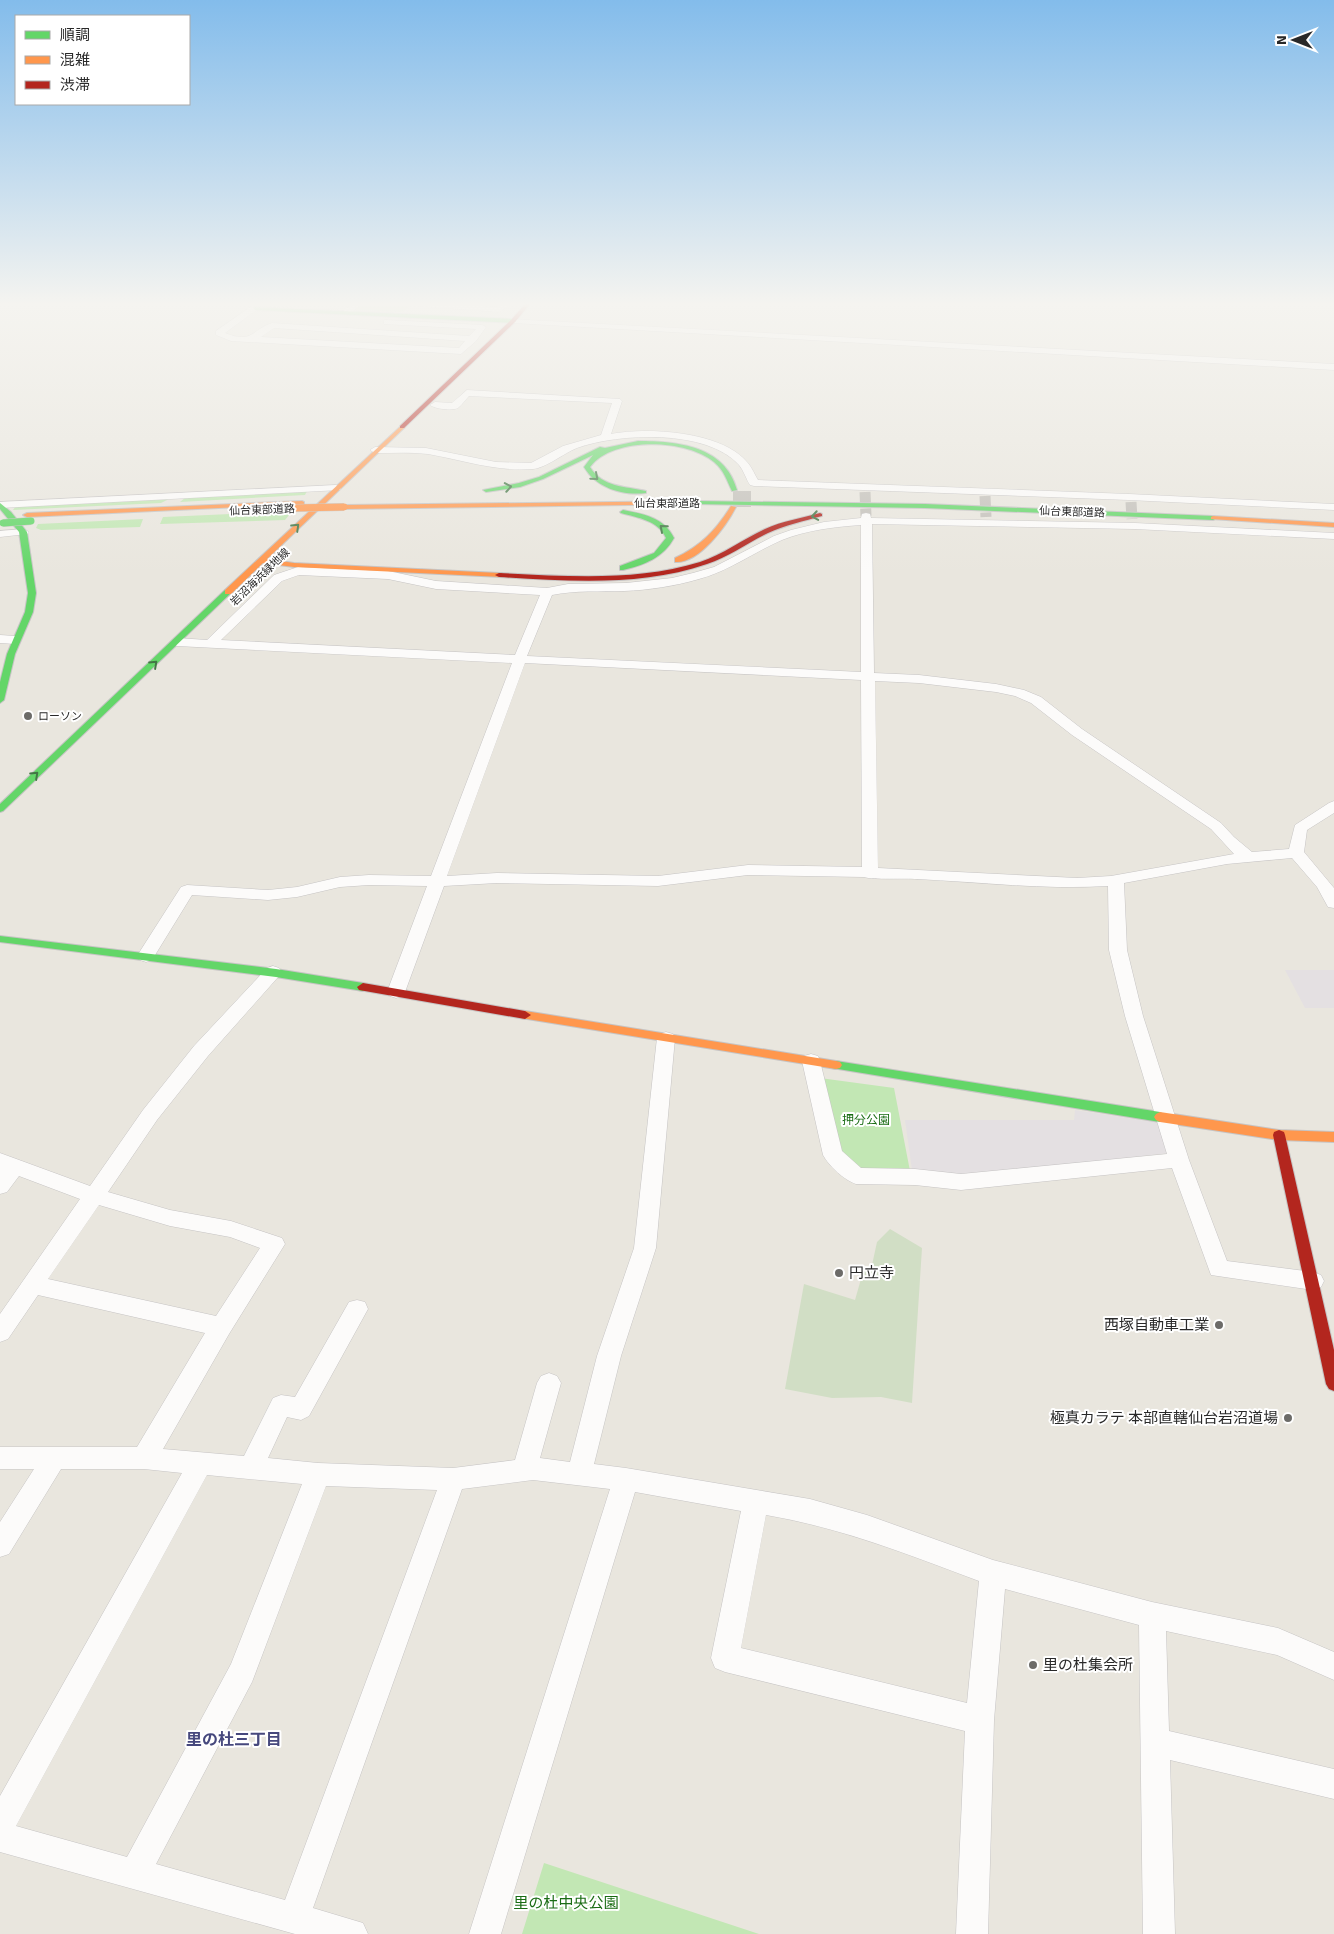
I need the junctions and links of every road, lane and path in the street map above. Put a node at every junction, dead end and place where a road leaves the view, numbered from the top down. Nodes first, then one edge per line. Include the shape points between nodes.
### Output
1 (434, 394) edge
2 (445, 394) edge
3 (466, 394) edge
4 (490, 394) edge
5 (435, 405) junction
6 (605, 437) junction
7 (375, 450) junction
8 (388, 450) junction
9 (336, 488) junction
10 (473, 492) dead end
11 (423, 494) dead end
12 (350, 502) junction
13 (1000, 502) junction
14 (300, 504) junction
15 (0, 505) edge
16 (1334, 507) edge
17 (1334, 517) edge
18 (29, 518) junction
19 (866, 518) junction
20 (1137, 520) junction
21 (1, 523) edge
22 (1334, 525) edge
23 (23, 532) junction
24 (1334, 536) edge
25 (261, 560) junction
26 (276, 561) junction
27 (613, 571) junction
28 (643, 576) junction
29 (547, 592) junction
30 (0, 639) edge
31 (15, 640) junction
32 (177, 642) junction
33 (193, 642) junction
34 (211, 643) junction
35 (178, 656) dead end
36 (520, 658) junction
37 (866, 676) junction
38 (0, 700) edge
39 (43, 784) dead end
40 (1, 786) dead end
41 (20, 790) junction
42 (1334, 806) edge
43 (0, 809) edge
44 (1296, 853) junction
45 (1249, 858) junction
46 (870, 874) junction
47 (1116, 880) junction
48 (439, 881) junction
49 (1334, 903) edge
50 (0, 939) edge
51 (146, 956) junction
52 (272, 972) junction
53 (396, 992) junction
54 (666, 1038) junction
55 (812, 1061) junction
56 (1165, 1118) junction
57 (1279, 1135) junction
58 (1334, 1138) edge
59 (1179, 1160) junction
60 (8, 1163) edge
61 (0, 1186) edge
62 (94, 1196) junction
63 (1312, 1281) junction
64 (33, 1285) junction
65 (357, 1310) dead end
66 (1327, 1321) edge
67 (221, 1327) junction
68 (0, 1332) edge
69 (549, 1382) dead end
70 (1334, 1384) edge
71 (55, 1457) junction
72 (0, 1458) edge
73 (144, 1458) junction
74 (200, 1464) junction
75 (251, 1468) junction
76 (525, 1469) junction
77 (318, 1474) junction
78 (579, 1474) junction
79 (453, 1479) junction
80 (626, 1479) junction
81 (756, 1500) junction
82 (0, 1545) edge
83 (993, 1573) junction
84 (1152, 1615) junction
85 (1334, 1666) edge
86 (980, 1720) junction
87 (1155, 1742) junction
88 (1334, 1784) edge
89 (0, 1826) edge
90 (0, 1837) edge
91 (134, 1874) junction
92 (294, 1918) junction
93 (352, 1934) edge
94 (485, 1934) edge
95 (972, 1934) edge
96 (1159, 1934) edge

1 - 7 main road, 岩沼海浜緑地線
2 - 5 main road, 岩沼海浜緑地線
3 - 5 street via 454,406
4 - 6 street via 617,401
5 - 8 main road, 岩沼海浜緑地線
6 - 8 street via 572,446 533,466 496,465 426,451
6 - 16 street via 662,434 703,441 738,458 754,483
7 - 8 street
7 - 9 main road, 岩沼海浜緑地線
8 - 26 main road, 岩沼海浜緑地線
9 - 15 street
25 -> 9 main road, 岩沼海浜緑地線
10 -> 13 main road via 531,482 601,448 650,440 688,444 717,455 733,469 738,490 715,460 676,445 644,444 615,448 593,458 587,467 591,475 601,482 649,492 884,496
11 - 12 main road
12 - 13 main road, 仙台東部道路 via 677,497
12 - 14 main road, 仙台東部道路
12 - 20 main road, 仙台東部道路 via 868,505
27 -> 12 main road via 658,556 669,544 670,533 643,516 600,510
13 - 17 main road, 仙台東部道路
14 - 18 main road, 仙台東部道路
14 - 18 main road, 仙台東部道路 via 205,506
15 - 23 main road
18 - 21 main road, 仙台東部道路, bridge
19 - 20 street
19 - 29 street via 795,532 718,570 680,580
19 - 37 street
20 - 22 main road, 仙台東部道路
20 - 24 street
20 -> 28 main road via 906,511 834,513 802,518 775,527 694,568 672,574
21 - 23 street
23 - 31 main road via 32,593 29,612
25 - 26 main road
25 - 32 main road, 岩沼海浜緑地線
26 - 27 main road
26 - 28 main road via 562,578
26 - 33 main road, 岩沼海浜緑地線
27 - 28 main road via 645,569 692,554 719,532 737,507 728,532 711,548 686,562
29 - 34 street via 436,585 388,575 298,571 278,578
29 - 36 street
30 - 31 street
31 - 38 main road
32 - 33 street
41 -> 32 main road, 岩沼海浜緑地線
33 - 34 street
33 - 35 main road, 岩沼海浜緑地線
34 - 36 street
36 - 37 street
36 - 48 street
37 - 45 street via 950,681 1019,693 1036,700 1077,732 1216,826
37 - 46 street
39 - 41 main road
40 - 41 main road
41 - 43 main road, 岩沼海浜緑地線
42 - 44 street via 1300,828
44 - 45 street
44 - 49 street via 1324,885
45 - 47 street via 1227,859
46 - 47 street via 1077,883
46 - 48 street via 748,870 658,881 497,878
47 - 56 street via 1118,950
48 - 51 street via 340,882 268,895 187,890
48 - 53 street
50 - 51 main road
51 - 52 main road
52 - 53 main road
52 - 62 street via 201,1051 150,1115
53 - 54 main road
54 - 55 main road
54 - 78 street via 646,1248 609,1356
55 - 56 main road
55 - 59 street via 833,1155 856,1176 914,1176 961,1182
56 - 57 main road
56 - 59 street
57 - 58 main road
57 - 63 main road
59 - 63 street via 1219,1269
60 - 61 street
60 - 62 street
62 - 64 street
62 - 67 street via 170,1218 231,1229 274,1244
63 - 66 main road
64 - 67 street
64 - 68 street
65 - 75 street via 301,1409 281,1405
66 - 70 main road
67 - 73 street
69 - 76 street
71 - 72 street
71 - 73 street
71 - 82 street
73 - 74 street
74 - 75 street
74 - 89 street
75 - 77 street
76 - 78 street
76 - 79 street
77 - 79 street
77 - 91 street via 242,1672
78 - 80 street
79 - 92 street
80 - 81 street
80 - 94 street
81 - 83 street via 867,1527
81 - 86 street via 725,1658
83 - 84 street
83 - 86 street
84 - 85 street via 1278,1642
84 - 87 street
86 - 95 street
87 - 88 street
87 - 96 street
90 - 91 street
91 - 92 street
92 - 93 street

